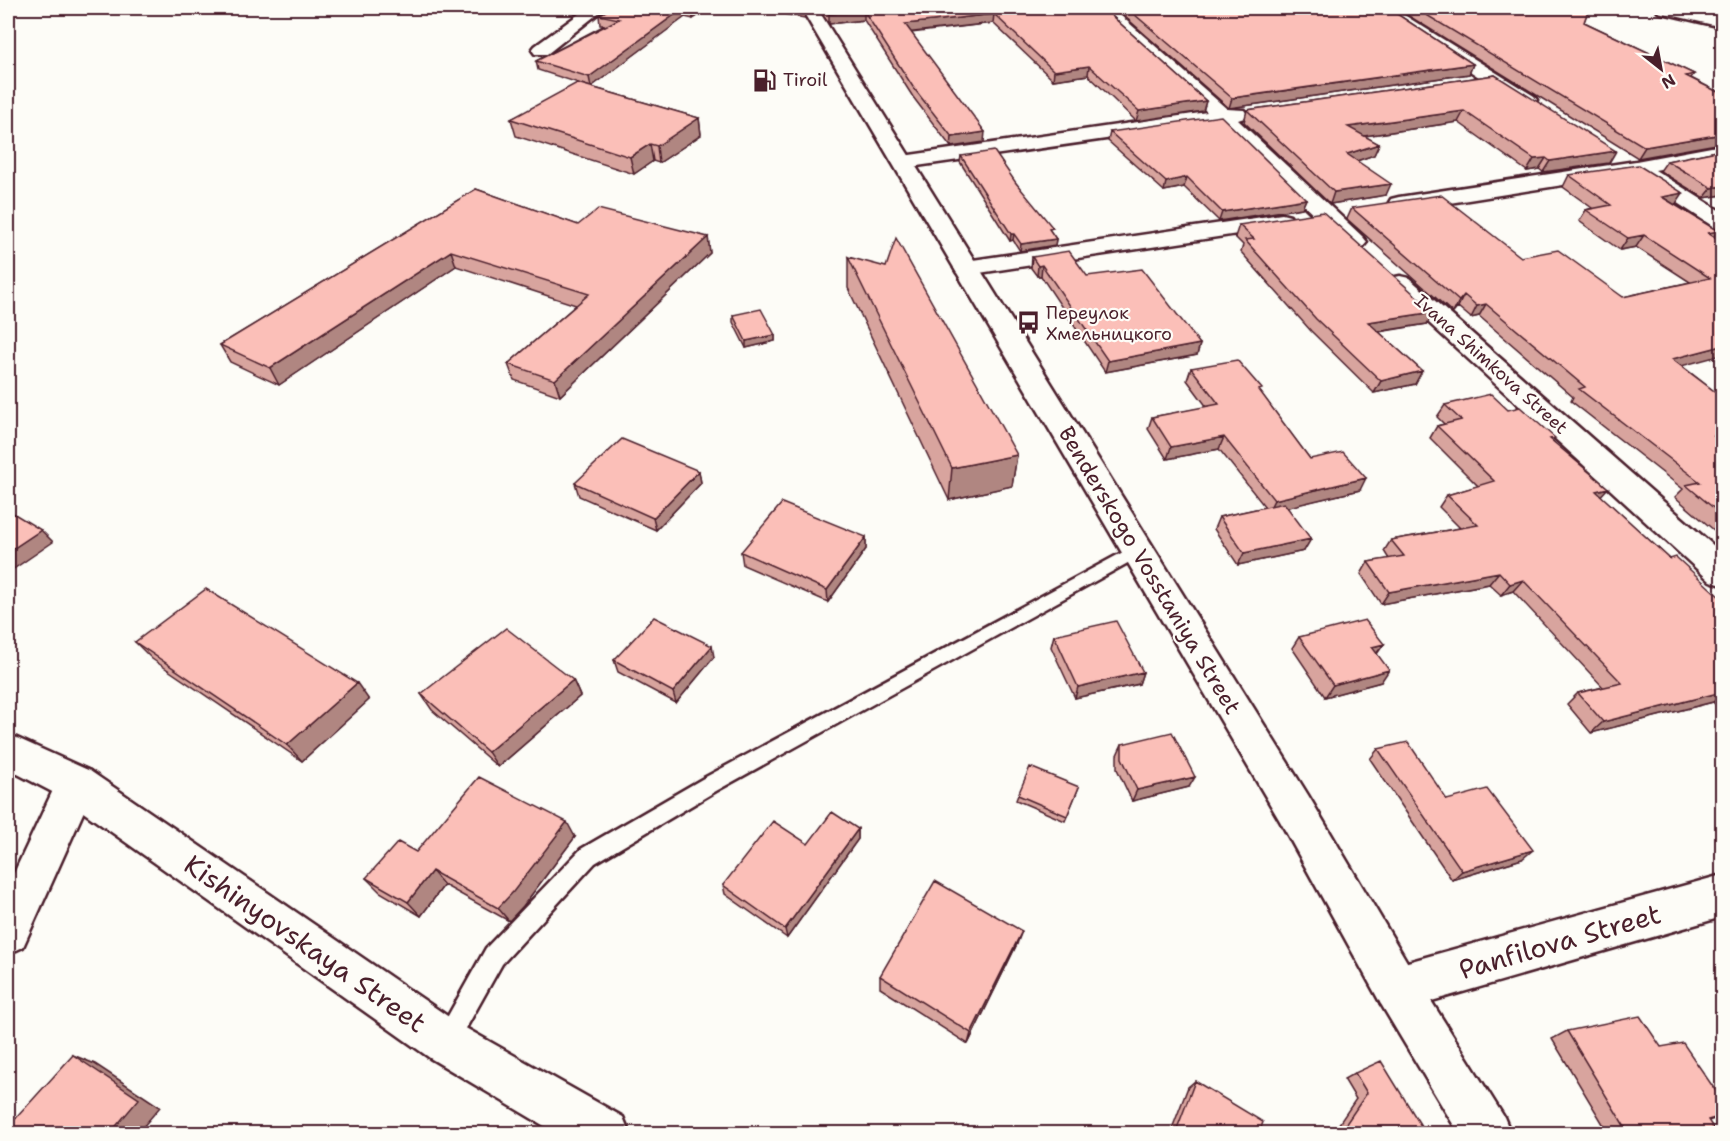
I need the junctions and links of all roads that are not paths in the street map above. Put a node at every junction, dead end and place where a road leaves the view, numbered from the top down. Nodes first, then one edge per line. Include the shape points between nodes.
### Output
1 (597, 8) edge
2 (809, 8) edge
3 (1103, 8) edge
4 (1382, 8) edge
5 (1664, 8) edge
6 (1722, 22) edge
7 (541, 50) dead end
8 (1491, 78) junction
9 (1468, 81) edge
10 (1539, 108) edge
11 (1258, 111) edge
12 (1223, 116) junction
13 (1607, 149) edge
14 (1722, 151) edge
15 (903, 162) junction
16 (1636, 167) junction
17 (1383, 206) edge
18 (1336, 213) junction
19 (1722, 222) edge
20 (966, 268) junction
21 (1138, 550) junction
22 (1722, 572) edge
23 (8, 751) edge
24 (76, 784) junction
25 (1722, 896) edge
26 (8, 932) edge
27 (1397, 988) junction
28 (446, 1042) junction
29 (606, 1134) edge
30 (1487, 1134) edge

1 - 7 street
2 - 15 street, Benderskogo Vosstaniya Street
3 - 12 street, Ivana Shimkova Street
4 - 8 street
5 - 6 street
8 - 9 street
8 - 10 street
11 - 12 street
12 - 15 street
12 - 18 street, Ivana Shimkova Street
13 - 16 street
14 - 16 street
15 - 20 street, Benderskogo Vosstaniya Street
16 - 17 street
16 - 19 street
18 - 20 street
18 - 22 street, Ivana Shimkova Street via 1378,263
20 - 21 street, Benderskogo Vosstaniya Street
21 - 27 street, Benderskogo Vosstaniya Street
21 - 28 lane via 709,785 588,856 494,956
23 - 24 street, Kishinyovskaya Street
24 - 26 street
24 - 28 street, Kishinyovskaya Street
25 - 27 street, Panfilova Street
27 - 30 street, Benderskogo Vosstaniya Street
28 - 29 street, Kishinyovskaya Street

